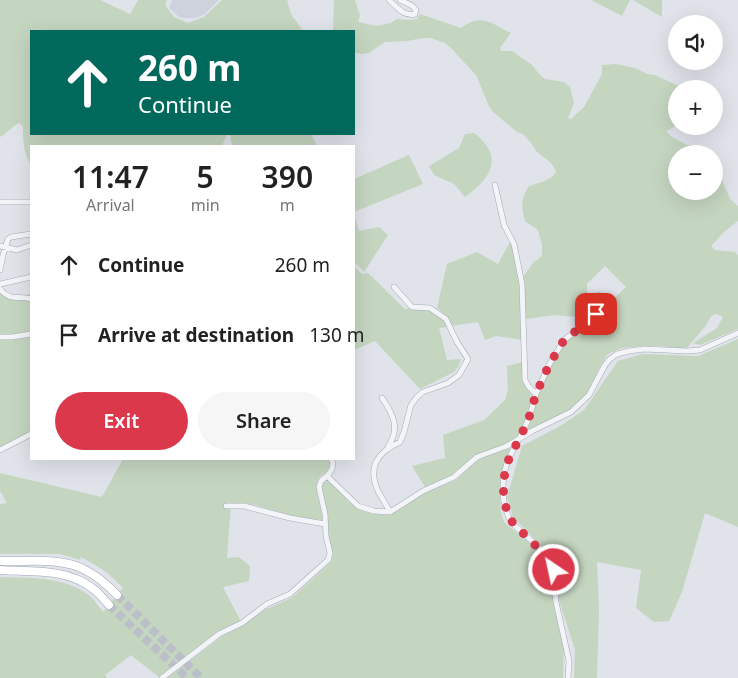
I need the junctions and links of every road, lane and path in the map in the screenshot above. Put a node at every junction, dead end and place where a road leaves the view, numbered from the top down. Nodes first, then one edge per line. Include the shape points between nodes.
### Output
1 (389, 0) edge
2 (400, 0) edge
3 (495, 185) dead end
4 (0, 202) edge
5 (30, 202) edge
6 (30, 234) edge
7 (30, 245) edge
8 (3, 246) edge
9 (0, 270) edge
10 (30, 277) edge
11 (0, 284) edge
12 (394, 287) dead end
13 (0, 290) edge
14 (599, 295) dead end
15 (30, 298) edge
16 (30, 334) edge
17 (738, 334) edge
18 (0, 337) edge
19 (536, 394) junction
20 (382, 398) dead end
21 (30, 435) edge
22 (518, 439) junction
23 (388, 448) junction
24 (0, 450) edge
25 (332, 460) edge
26 (327, 476) junction
27 (226, 506) dead end
28 (390, 512) junction
29 (325, 524) junction
30 (0, 560) edge
31 (0, 570) edge
32 (117, 596) tunnel mouth
33 (109, 605) tunnel mouth
34 (162, 678) edge
35 (568, 678) edge

1 - 2 street via 407,15 415,14 416,10 410,4
3 - 19 street via 504,225 514,244 522,284 525,380
4 - 5 street
6 - 8 street via 9,238
7 - 8 street via 19,250
8 - 9 street
10 - 11 street
12 - 23 street via 412,307 430,308 446,319 468,359 459,375 417,397 411,405 400,442
13 - 15 street via 11,297
14 - 19 street via 596,314 564,340
16 - 18 street
17 - 22 street via 700,350 644,349 617,354 605,365 589,395 576,408
19 - 22 street via 528,421
20 - 23 street via 395,427
21 - 24 street
22 - 28 street via 477,457 454,478 423,491
22 - 35 street via 505,473 505,504 512,523 549,559 553,567 556,602 570,663
23 - 28 street via 375,462 374,471 376,486
25 - 26 street via 333,466
26 - 28 street via 358,506
26 - 29 street via 320,482 319,490
27 - 29 street via 244,506
29 - 34 street via 330,553 323,565 290,594 219,634
30 - 32 main road via 71,564 95,575
31 - 33 main road via 70,576 93,588

